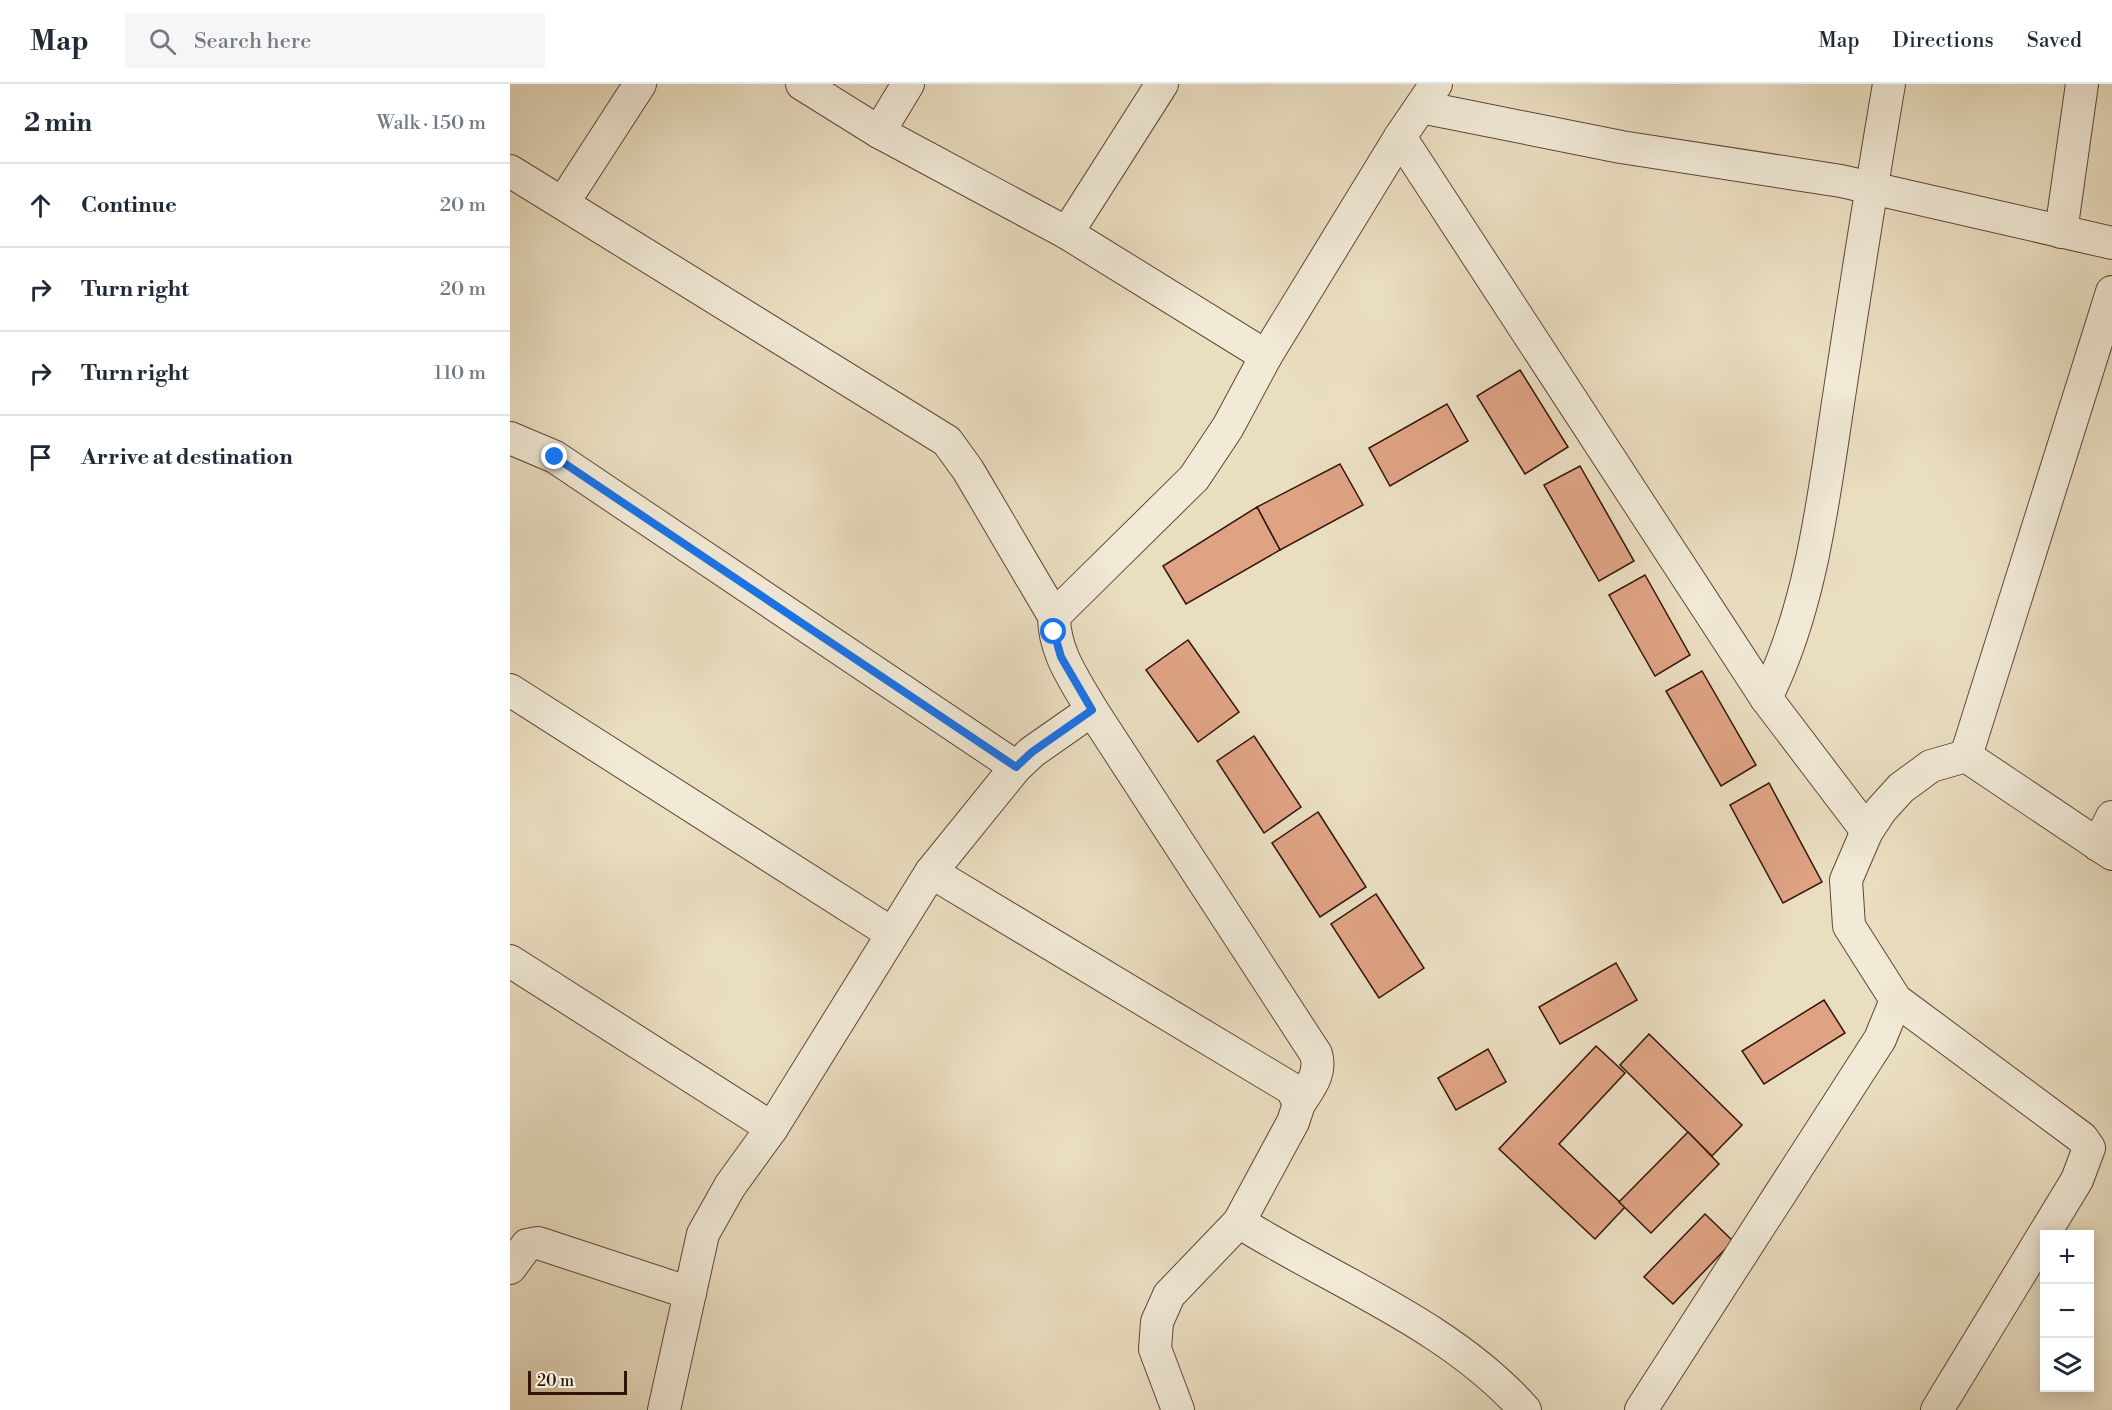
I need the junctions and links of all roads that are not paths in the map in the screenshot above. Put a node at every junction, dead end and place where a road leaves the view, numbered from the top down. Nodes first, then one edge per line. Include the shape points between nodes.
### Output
1 (640, 84) edge
2 (802, 84) edge
3 (908, 84) edge
4 (1162, 84) edge
5 (1889, 84) edge
6 (2082, 84) edge
7 (1429, 96) edge
8 (879, 132) junction
9 (1400, 137) junction
10 (510, 171) edge
11 (1871, 189) junction
12 (563, 203) junction
13 (2061, 232) junction
14 (1067, 233) junction
15 (2112, 243) edge
16 (2112, 292) edge
17 (1266, 356) junction
18 (510, 438) edge
19 (1054, 616) junction
20 (510, 690) edge
21 (1766, 698) junction
22 (1092, 710) junction
23 (1966, 756) junction
24 (1016, 767) junction
25 (1867, 831) junction
26 (2107, 839) edge
27 (931, 872) junction
28 (891, 933) junction
29 (510, 961) edge
30 (1896, 1000) junction
31 (1299, 1104) junction
32 (772, 1128) junction
33 (1239, 1222) junction
34 (510, 1268) edge
35 (690, 1293) junction
36 (664, 1410) edge
37 (1178, 1410) edge
38 (1525, 1410) edge
39 (1641, 1410) edge
40 (1937, 1410) edge

1 - 12 street
2 - 8 street
3 - 8 street
4 - 14 street
5 - 11 street
6 - 13 street
7 - 9 street
7 - 11 street via 1621,147
8 - 14 street
9 - 17 street
9 - 21 street
10 - 12 street
11 - 13 street
11 - 21 street via 1828,464 1803,594 1785,660
12 - 19 street via 947,441
13 - 15 street
14 - 17 street
16 - 23 street
17 - 19 street via 1228,427 1194,478
18 - 24 street via 555,457
19 - 22 street via 1061,657
20 - 28 street
21 - 25 street
22 - 24 street
22 - 31 street via 1316,1054 1316,1077
23 - 25 street via 1931,766 1901,788
23 - 26 street
24 - 27 street
25 - 30 street via 1846,880 1849,926
27 - 28 street
27 - 31 street via 1292,1089
28 - 32 street
29 - 32 street
30 - 39 street via 1880,1039
30 - 40 street via 2082,1138 2089,1148 2077,1180
31 - 33 street
32 - 35 street via 713,1212 703,1234
33 - 37 street via 1169,1295 1157,1322 1155,1349
33 - 38 street via 1465,1354 1507,1389
34 - 35 street via 527,1245 538,1243
35 - 36 street

